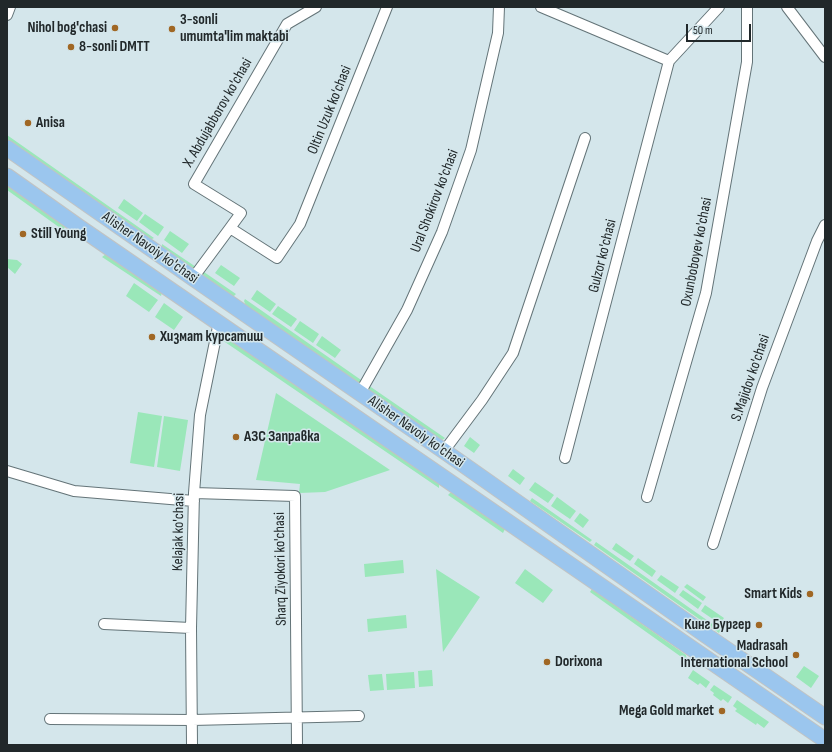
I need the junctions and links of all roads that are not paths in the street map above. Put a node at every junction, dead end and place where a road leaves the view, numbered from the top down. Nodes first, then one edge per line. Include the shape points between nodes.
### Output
1 (10, 7) edge
2 (316, 7) edge
3 (387, 7) edge
4 (499, 7) edge
5 (542, 7) edge
6 (718, 7) edge
7 (746, 7) edge
8 (787, 7) edge
9 (7, 15) edge
10 (825, 57) edge
11 (669, 61) junction
12 (586, 138) dead end
13 (7, 148) edge
14 (7, 176) edge
15 (825, 224) edge
16 (230, 228) junction
17 (193, 278) junction
18 (219, 322) junction
19 (360, 393) junction
20 (444, 451) junction
21 (566, 458) dead end
22 (7, 471) edge
23 (494, 486) junction
24 (194, 497) junction
25 (647, 497) dead end
26 (482, 504) junction
27 (713, 544) dead end
28 (104, 624) dead end
29 (191, 628) junction
30 (359, 716) dead end
31 (825, 717) edge
32 (297, 718) junction
33 (50, 719) dead end
34 (192, 720) junction
35 (825, 740) edge
36 (192, 745) edge
37 (297, 745) edge

1 - 9 street
2 - 16 street, X. Abdujabborov ko'chasi via 287,24 194,184 241,214
3 - 16 street, Oltin Uzuk ko'chasi via 300,224 277,258
4 - 19 street, Ural Shokirov ko'chasi via 498,33 471,150 442,232 407,310
5 - 11 street
6 - 11 street, Gulzor ko'chasi
7 - 25 street, Oxunboboyev ko'chasi via 747,62 706,293
8 - 10 street
11 - 21 street, Gulzor ko'chasi
12 - 20 street via 513,353
13 - 17 main road, Alisher Navoiy ko'chasi
14 - 18 main road, Alisher Navoiy ko'chasi
15 - 27 street, S.Majidov ko'chasi via 762,388
16 - 17 street
17 - 19 main road, Alisher Navoiy ko'chasi
18 - 24 street, Kelajak ko'chasi via 200,415
18 - 26 main road, Alisher Navoiy ko'chasi
19 - 20 main road, Alisher Navoiy ko'chasi
20 - 23 main road, Alisher Navoiy ko'chasi
22 - 24 street via 74,491
23 - 26 main road
23 - 31 main road, Alisher Navoiy ko'chasi
24 - 29 street, Kelajak ko'chasi
24 - 32 street, Sharq Ziyokori ko'chasi via 295,496
26 - 35 main road, Alisher Navoiy ko'chasi
28 - 29 street
29 - 34 street, Kelajak ko'chasi
30 - 32 street
32 - 34 street
32 - 37 street, Sharq Ziyokori ko'chasi
33 - 34 street
34 - 36 street, Kelajak ko'chasi

